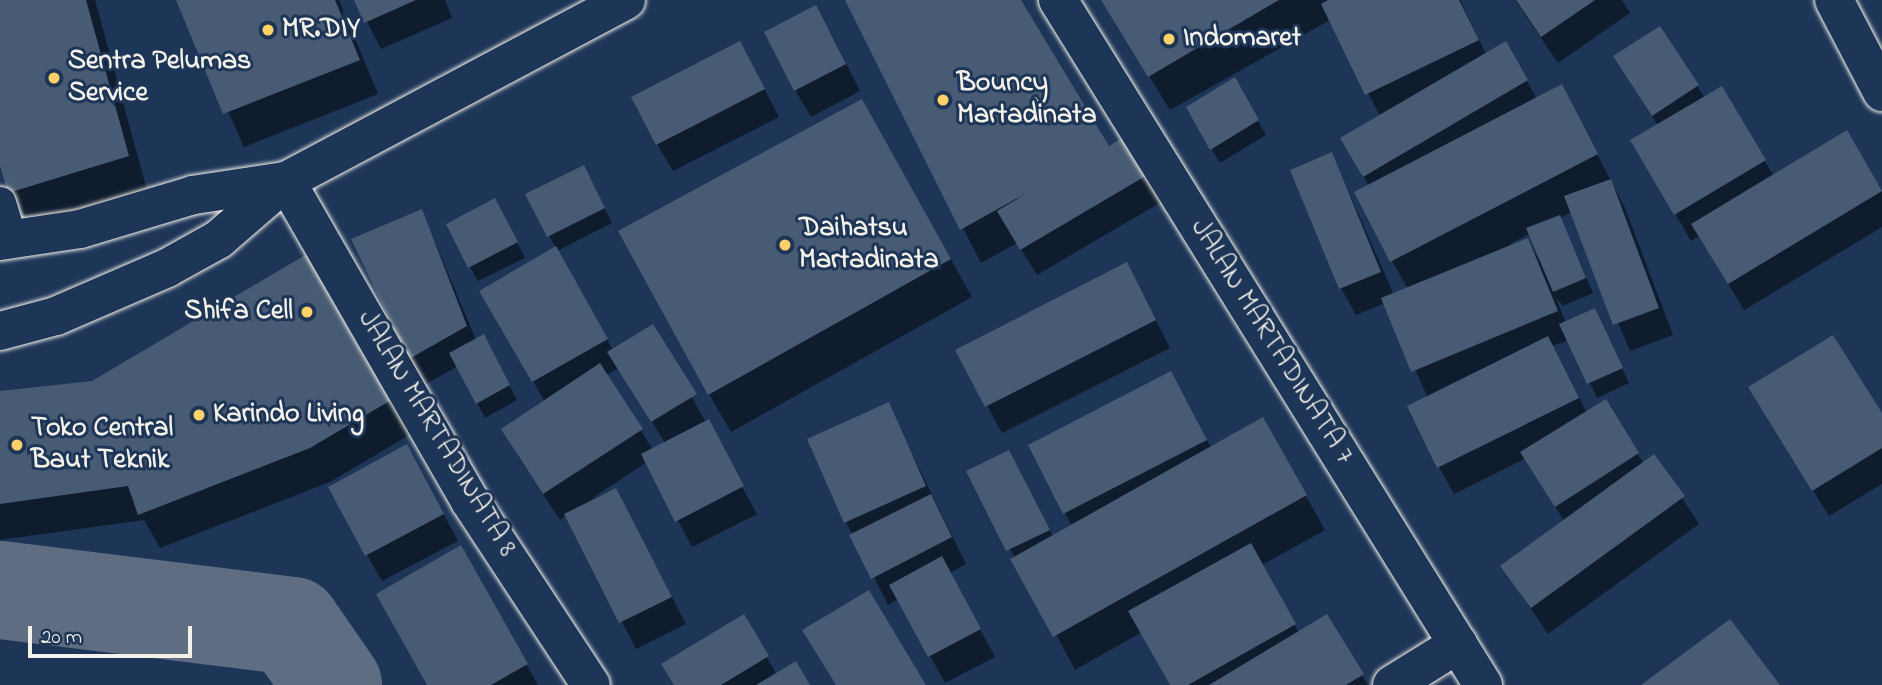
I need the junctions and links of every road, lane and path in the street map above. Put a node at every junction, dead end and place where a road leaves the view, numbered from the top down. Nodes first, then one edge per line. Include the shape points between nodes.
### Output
1 (626, 0) edge
2 (1058, 0) edge
3 (1834, 0) edge
4 (1882, 92) edge
5 (286, 181) junction
6 (0, 203) edge
7 (6, 241) edge
8 (0, 331) edge
9 (1458, 644) junction
10 (591, 685) edge
11 (1392, 685) edge
12 (1483, 685) edge

1 - 5 main road
2 - 9 main road, JALAN MARTADINATA 7
3 - 4 main road
5 - 7 main road via 193,195 80,229
5 - 8 main road via 219,239 167,268 56,316
5 - 10 main road, JALAN MARTADINATA 8 via 470,501
6 - 7 lane
9 - 11 main road
9 - 12 main road, JALAN MARTADINATA 7

